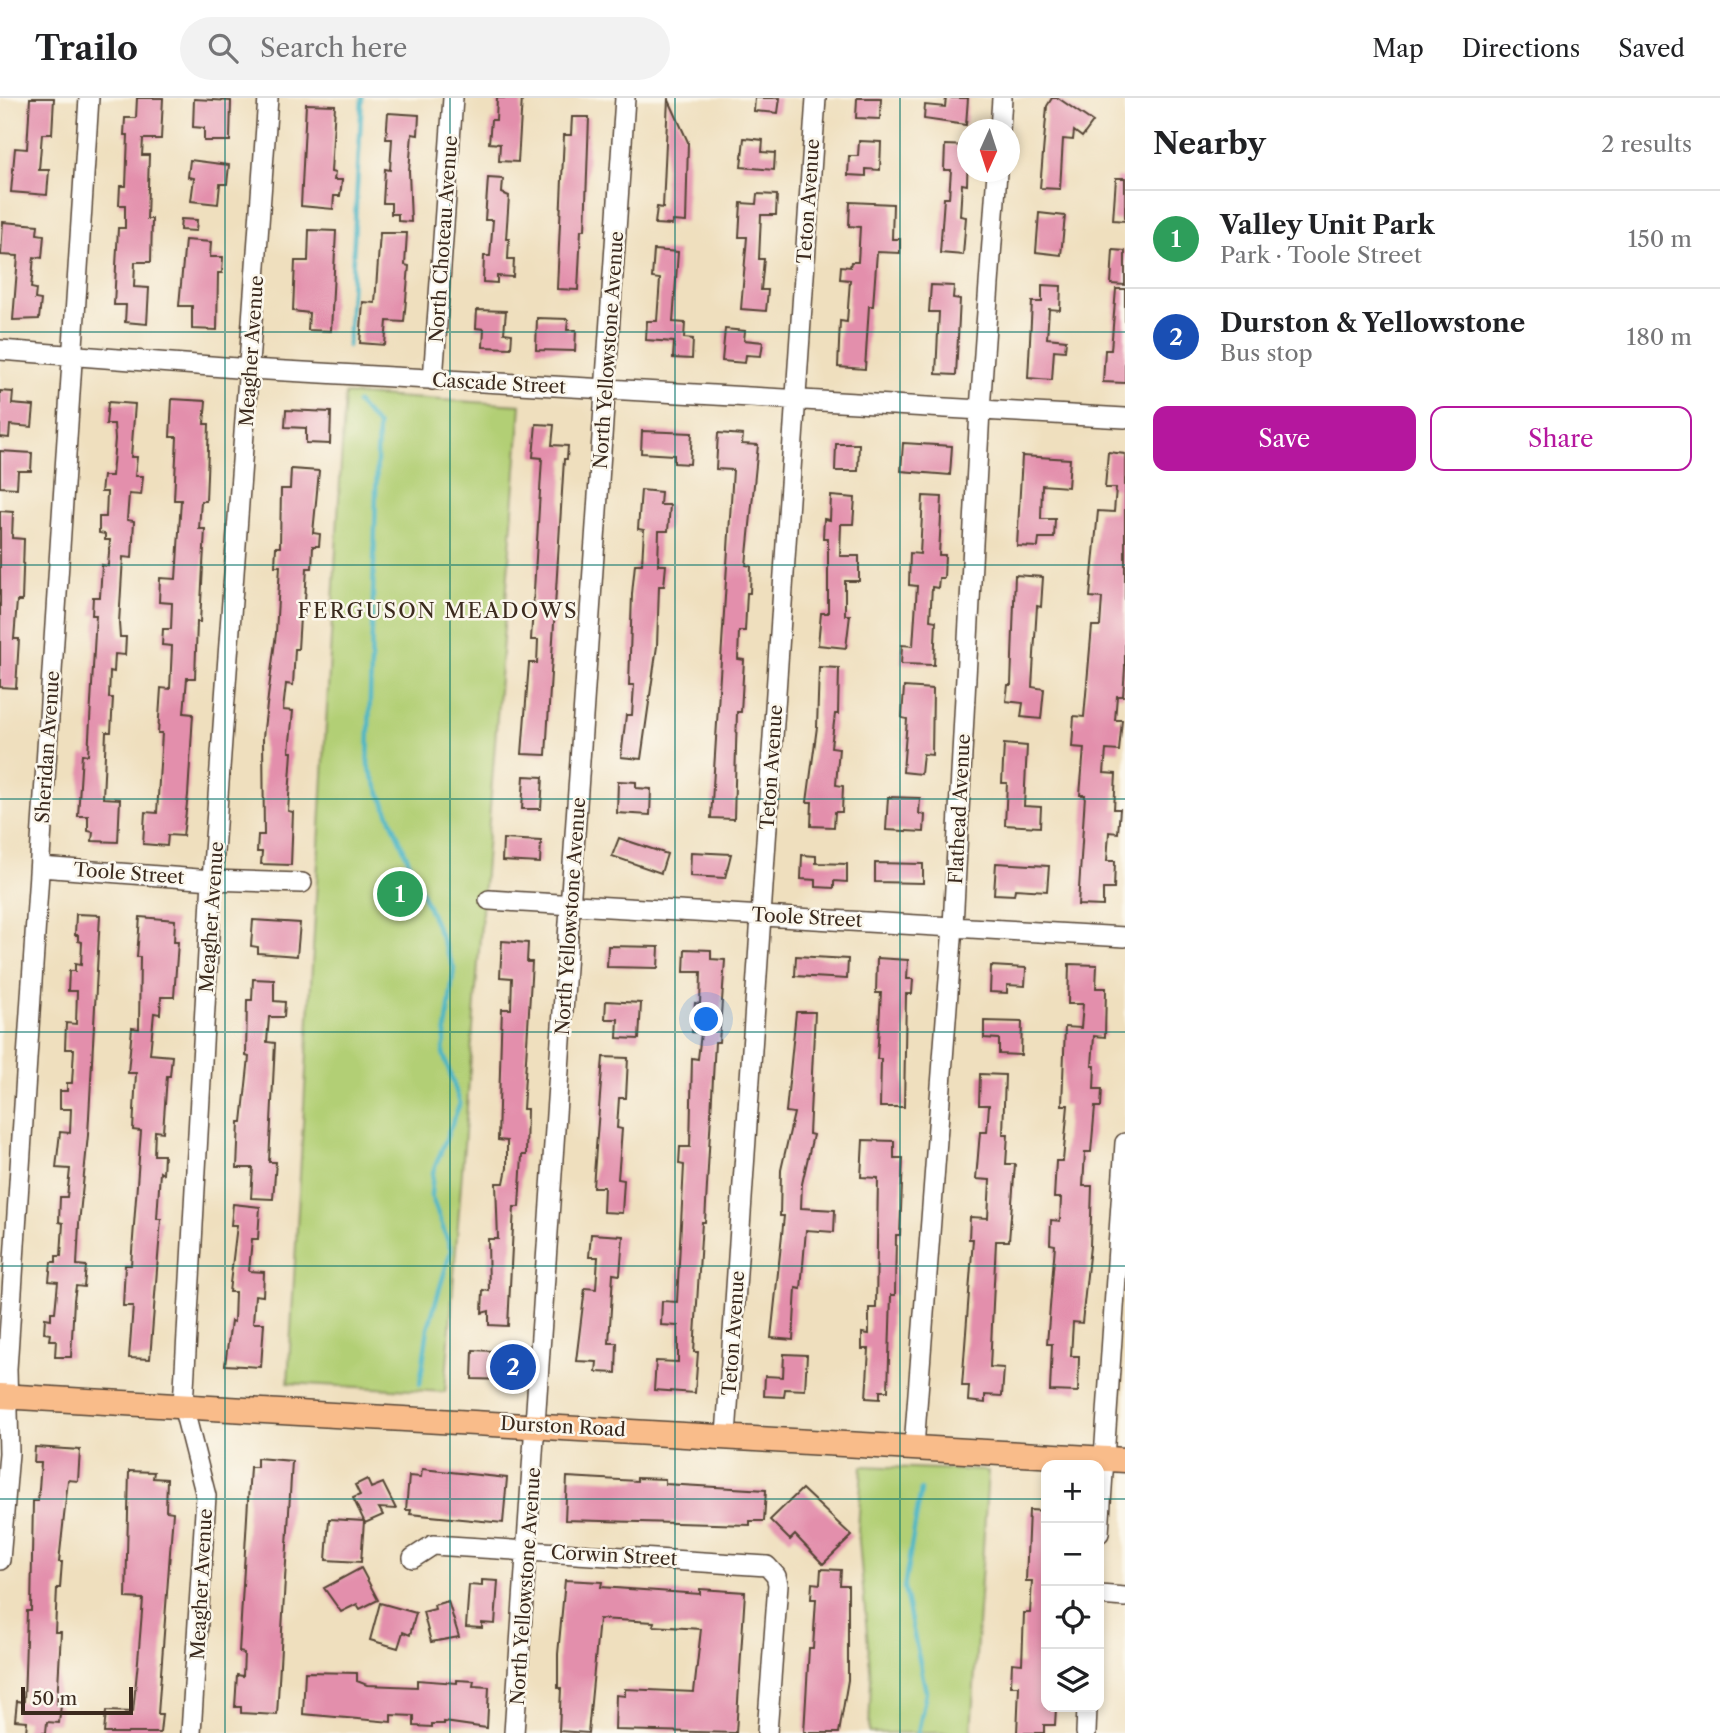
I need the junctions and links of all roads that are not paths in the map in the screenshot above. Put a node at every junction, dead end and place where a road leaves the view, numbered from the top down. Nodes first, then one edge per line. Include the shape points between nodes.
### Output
1 (89, 98) edge
2 (268, 98) edge
3 (453, 98) edge
4 (625, 98) edge
5 (816, 98) edge
6 (1002, 98) edge
7 (1001, 119) edge
8 (996, 182) edge
9 (0, 349) edge
10 (72, 354) junction
11 (250, 369) junction
12 (433, 380) junction
13 (605, 389) junction
14 (795, 399) junction
15 (980, 410) junction
16 (1125, 418) edge
17 (40, 867) junction
18 (212, 880) junction
19 (302, 883) dead end
20 (489, 900) dead end
21 (571, 905) junction
22 (761, 914) junction
23 (953, 926) junction
24 (1125, 937) edge
25 (1125, 1143) edge
26 (7, 1269) edge
27 (3, 1396) edge
28 (183, 1406) junction
29 (537, 1424) junction
30 (726, 1436) junction
31 (914, 1447) junction
32 (1114, 1460) edge
33 (1101, 1523) edge
34 (528, 1550) junction
35 (413, 1558) dead end
36 (0, 1560) edge
37 (1104, 1595) edge
38 (1125, 1597) edge
39 (1087, 1712) edge
40 (191, 1733) edge
41 (514, 1733) edge
42 (767, 1733) edge
43 (1086, 1733) edge

1 - 10 street, Sheridan Avenue
2 - 11 street, Meagher Avenue
3 - 12 street, North Choteau Avenue
4 - 13 street, North Yellowstone Avenue
5 - 14 street, Teton Avenue
6 - 7 street
8 - 15 street, Flathead Avenue
9 - 10 street, Cascade Street
10 - 11 street, Cascade Street
10 - 17 street, Sheridan Avenue
11 - 12 street, Cascade Street
11 - 18 street, Meagher Avenue
12 - 13 street, Cascade Street
13 - 14 street, Cascade Street
13 - 21 street, North Yellowstone Avenue
14 - 15 street, Cascade Street
14 - 22 street, Teton Avenue
15 - 16 street, Cascade Street
15 - 23 street, Flathead Avenue
17 - 18 street, Toole Street
17 - 26 street, Sheridan Avenue
18 - 19 street, Toole Street
18 - 28 street, Meagher Avenue
20 - 21 street, Toole Street
21 - 22 street, Toole Street
21 - 29 street, North Yellowstone Avenue
22 - 23 street, Toole Street
22 - 30 street, Teton Avenue
23 - 24 street, Toole Street
23 - 31 street, Flathead Avenue
25 - 32 street
26 - 27 street, Sheridan Avenue
27 - 28 main road, Durston Road
27 - 36 street, Sheridan Avenue via 9,1453
28 - 29 main road, Durston Road
28 - 40 street, Meagher Avenue via 206,1496
29 - 30 main road, Durston Road
29 - 34 street, North Yellowstone Avenue
30 - 31 main road, Durston Road
31 - 32 main road, Durston Road
32 - 33 street
34 - 35 street, Corwin Street via 433,1545
34 - 41 street, North Yellowstone Avenue
34 - 42 street, Corwin Street via 767,1566 778,1584
37 - 38 street
39 - 43 street

